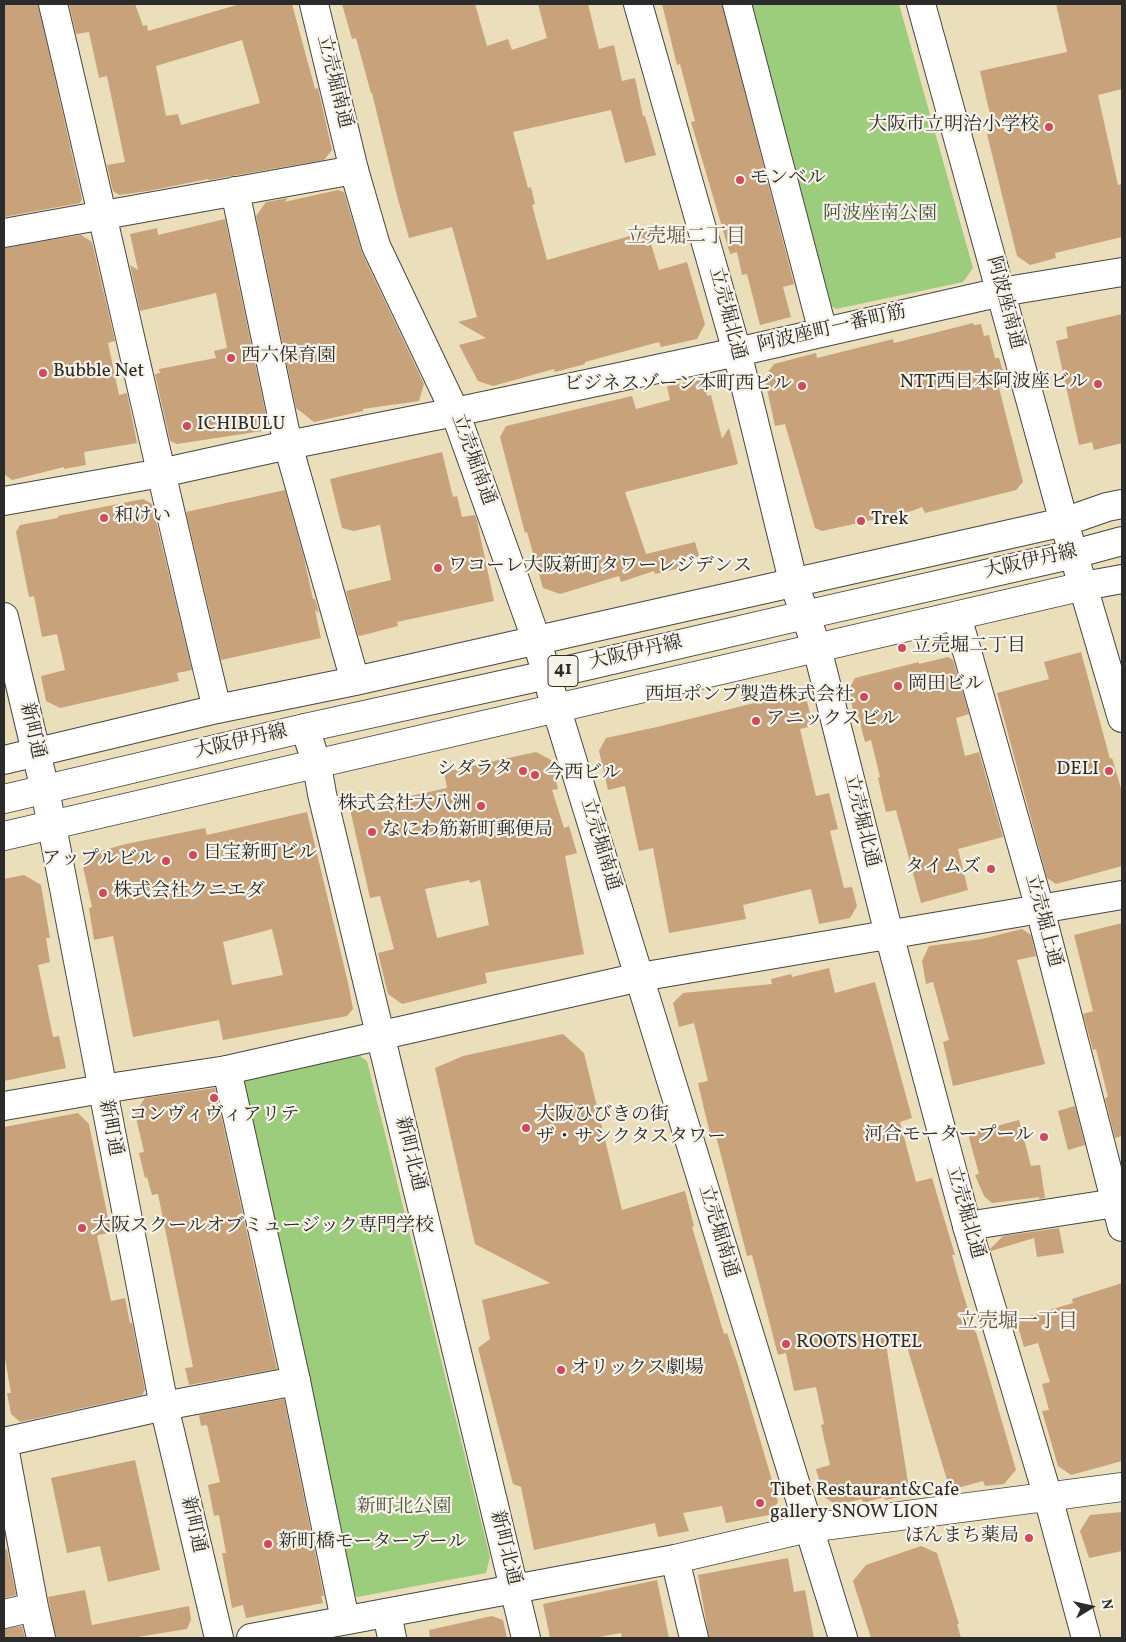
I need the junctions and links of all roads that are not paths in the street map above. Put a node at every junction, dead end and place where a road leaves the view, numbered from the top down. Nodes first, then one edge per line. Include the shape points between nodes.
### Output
1 (53, 4) edge
2 (314, 4) edge
3 (638, 4) edge
4 (737, 4) edge
5 (921, 4) edge
6 (354, 170) junction
7 (235, 191) junction
8 (103, 215) junction
9 (4, 233) edge
10 (1122, 272) edge
11 (1001, 292) junction
12 (823, 332) junction
13 (736, 352) junction
14 (455, 412) junction
15 (288, 445) junction
16 (161, 473) junction
17 (4, 501) edge
18 (1122, 504) edge
19 (1064, 522) junction
20 (1122, 540) edge
21 (1074, 554) junction
22 (1122, 579) edge
23 (793, 582) junction
24 (1084, 586) junction
25 (805, 615) junction
26 (957, 616) junction
27 (4, 617) edge
28 (536, 639) junction
29 (817, 648) junction
30 (547, 675) junction
31 (355, 681) junction
32 (556, 708) junction
33 (217, 710) junction
34 (1122, 718) edge
35 (305, 728) junction
36 (36, 753) junction
37 (4, 760) edge
38 (316, 765) junction
39 (45, 790) junction
40 (4, 799) edge
41 (50, 826) junction
42 (4, 836) edge
43 (1122, 895) edge
44 (1040, 909) junction
45 (889, 934) junction
46 (640, 977) junction
47 (380, 1034) junction
48 (227, 1070) junction
49 (102, 1089) junction
50 (4, 1106) edge
51 (1120, 1211) edge
52 (967, 1226) junction
53 (296, 1381) junction
54 (164, 1406) junction
55 (4, 1442) edge
56 (4, 1447) edge
57 (1122, 1487) edge
58 (1048, 1497) junction
59 (808, 1528) junction
60 (675, 1559) junction
61 (514, 1590) junction
62 (34, 1607) junction
63 (4, 1614) edge
64 (345, 1620) junction
65 (390, 1626) edge
66 (42, 1638) edge
67 (220, 1638) edge
68 (251, 1638) edge
69 (526, 1638) edge
70 (694, 1638) edge
71 (842, 1638) edge
72 (1086, 1638) edge

1 - 8 street
2 - 6 street, 立売堀南通
3 - 13 street, 立売堀北通
4 - 12 street
5 - 11 street, 阿波座南通
6 - 7 street
6 - 14 street, 立売堀南通 via 376,246
7 - 8 street
7 - 15 street
8 - 9 street
8 - 16 street
10 - 11 street, 阿波座町一番町筋
11 - 12 street, 阿波座町一番町筋
11 - 19 street, 阿波座南通
12 - 13 street, 阿波座町一番町筋
13 - 14 street, 阿波座町一番町筋
13 - 23 street, 立売堀北通
14 - 15 street, 阿波座町一番町筋
14 - 28 street, 立売堀南通
15 - 16 street, 阿波座町一番町筋
15 - 31 street
16 - 17 street, 阿波座町一番町筋
16 - 33 street
18 - 19 street
19 - 21 street, 阿波座南通
19 - 23 street
20 - 21 street, 大阪伊丹線 / 41
21 - 24 street, 阿波座南通
21 - 25 street, 大阪伊丹線 / 41
22 - 24 street
23 - 25 street, 立売堀北通
23 - 28 street
24 - 26 street
24 - 34 street, 阿波座南通
25 - 29 street, 立売堀北通
25 - 30 street, 大阪伊丹線 / 41
26 - 29 street
26 - 44 street, 立売堀上通
27 - 36 street, 新町通
28 - 30 street, 立売堀南通
28 - 31 street
29 - 32 street
29 - 45 street, 立売堀北通
30 - 32 street, 立売堀南通
30 - 35 street, 大阪伊丹線 / 41
31 - 33 street
32 - 38 street
32 - 46 street, 立売堀南通
33 - 36 street
35 - 38 street, 新町北通
35 - 39 street, 大阪伊丹線 / 41
36 - 37 street
36 - 39 street, 新町通
38 - 41 street
38 - 47 street, 新町北通
39 - 40 street, 大阪伊丹線 / 41
39 - 41 street, 新町通
41 - 42 street
41 - 49 street, 新町通
43 - 44 street
44 - 45 street
44 - 51 street, 立売堀上通
45 - 46 street
45 - 52 street, 立売堀北通
46 - 47 street
46 - 59 street, 立売堀南通
47 - 48 street
47 - 61 street, 新町北通
48 - 49 street
48 - 53 street
49 - 50 street
49 - 54 street, 新町通
51 - 52 street
52 - 58 street, 立売堀北通
53 - 54 street
53 - 64 street
54 - 55 street
54 - 67 street, 新町通
56 - 62 street
57 - 58 street
58 - 59 street
58 - 72 street, 立売堀北通
59 - 60 street
59 - 71 street, 立売堀南通
60 - 61 street
60 - 70 street
61 - 65 street
61 - 69 street, 新町北通
62 - 63 street
62 - 66 street
64 - 65 street
64 - 68 street

